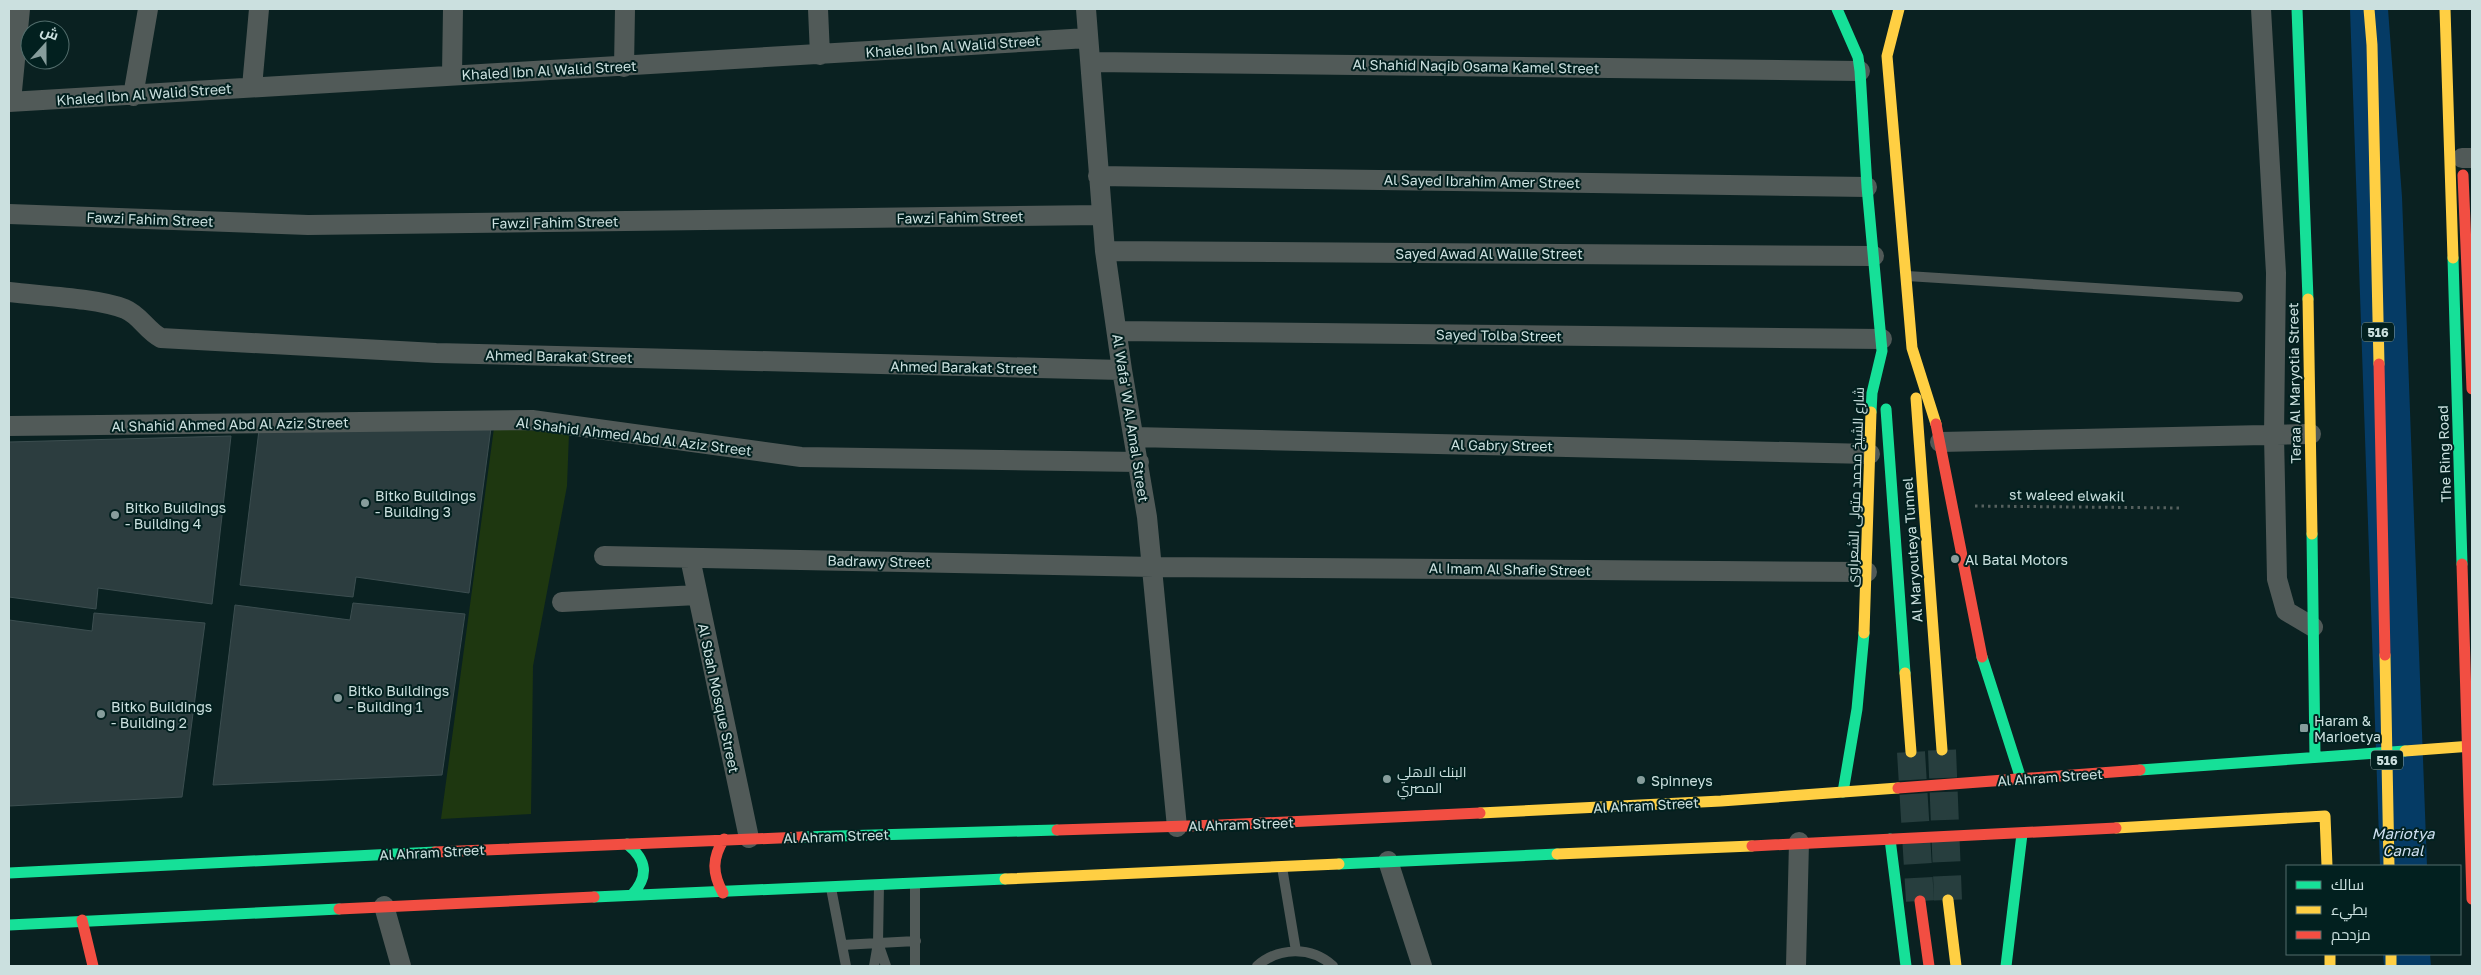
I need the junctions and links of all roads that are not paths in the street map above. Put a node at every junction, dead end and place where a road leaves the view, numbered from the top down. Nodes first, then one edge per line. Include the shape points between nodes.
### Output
1 (20, 9) edge
2 (148, 9) edge
3 (259, 9) edge
4 (453, 9) edge
5 (624, 9) edge
6 (818, 9) edge
7 (1086, 9) edge
8 (1836, 9) edge
9 (1899, 9) edge
10 (2261, 9) edge
11 (2297, 9) edge
12 (2369, 9) edge
13 (2445, 9) edge
14 (1854, 18) dead end
15 (1883, 28) dead end
16 (1088, 38) junction
17 (820, 55) junction
18 (1887, 56) junction
19 (1092, 62) junction
20 (1859, 64) junction
21 (624, 67) junction
22 (452, 74) junction
23 (252, 87) junction
24 (133, 96) junction
25 (10, 101) edge
26 (2466, 155) edge
27 (1098, 176) junction
28 (1867, 187) junction
29 (9, 214) edge
30 (1102, 215) junction
31 (1105, 251) junction
32 (2470, 253) edge
33 (1874, 256) junction
34 (1906, 276) junction
35 (9, 292) edge
36 (2238, 296) dead end
37 (1117, 331) junction
38 (1882, 345) junction
39 (1912, 348) junction
40 (2472, 352) edge
41 (1122, 370) junction
42 (2472, 389) edge
43 (9, 426) edge
44 (2311, 434) junction
45 (2274, 435) junction
46 (1134, 437) junction
47 (1940, 442) junction
48 (1870, 454) junction
49 (1139, 462) junction
50 (604, 556) dead end
51 (690, 558) junction
52 (1154, 566) junction
53 (1867, 572) junction
54 (697, 595) junction
55 (562, 602) dead end
56 (2313, 627) junction
57 (2472, 746) edge
58 (1942, 750) tunnel mouth
59 (1911, 752) tunnel mouth
60 (2315, 757) junction
61 (2021, 779) junction
62 (1843, 792) junction
63 (1177, 827) junction
64 (2022, 834) junction
65 (749, 838) junction
66 (724, 839) junction
67 (1890, 839) junction
68 (1799, 842) junction
69 (626, 844) junction
70 (1388, 861) junction
71 (2327, 865) edge
72 (2389, 865) edge
73 (1282, 866) junction
74 (9, 873) edge
75 (915, 884) junction
76 (879, 885) junction
77 (831, 888) junction
78 (723, 892) junction
79 (632, 895) junction
80 (2472, 899) edge
81 (1948, 900) tunnel mouth
82 (1920, 901) tunnel mouth
83 (384, 906) junction
84 (82, 920) junction
85 (9, 925) edge
86 (916, 941) junction
87 (878, 943) junction
88 (842, 945) junction
89 (1296, 951) junction
90 (93, 966) edge
91 (401, 966) edge
92 (846, 966) edge
93 (874, 966) edge
94 (886, 966) edge
95 (915, 966) edge
96 (1257, 966) edge
97 (1333, 966) edge
98 (1422, 966) edge
99 (1796, 966) edge
100 (1906, 966) edge
101 (1929, 966) edge
102 (1956, 966) edge
103 (2006, 966) edge

1 - 25 street
2 - 24 street
3 - 23 street
4 - 22 street
5 - 21 street
6 - 17 street
7 - 16 street, Al Wafa' W Al Amal Street
8 - 20 main road, شارع الشيخ محمد متولى الشعراوى
9 - 18 main road
10 - 45 street via 2276,273
11 - 44 main road, Teraa Al Maryotia Street
12 - 72 main road, 516
13 - 80 main road, The Ring Road
14 - 20 main road
15 - 18 main road
16 - 17 street, Khaled Ibn Al Walid Street
16 - 19 street, Al Wafa' W Al Amal Street
17 - 21 street, Khaled Ibn Al Walid Street
18 - 34 main road
19 - 20 street, Al Shahid Naqib Osama Kamel Street
19 - 27 street, Al Wafa' W Al Amal Street
20 - 28 main road, شارع الشيخ محمد متولى الشعراوى
21 - 22 street, Khaled Ibn Al Walid Street
22 - 23 street, Khaled Ibn Al Walid Street
23 - 24 street, Khaled Ibn Al Walid Street
24 - 25 street, Khaled Ibn Al Walid Street
26 - 32 main road
27 - 28 street, Al Sayed Ibrahim Amer Street
27 - 30 street, Al Wafa' W Al Amal Street
28 - 33 main road, شارع الشيخ محمد متولى الشعراوى
29 - 30 street, Fawzi Fahim Street via 308,224
30 - 31 street, Al Wafa' W Al Amal Street
31 - 33 street, Sayed Awad Al Walile Street
31 - 37 street, Al Wafa' W Al Amal Street
32 - 40 main road
33 - 38 main road, شارع الشيخ محمد متولى الشعراوى
34 - 36 lane
34 - 39 main road
35 - 41 street, Ahmed Barakat Street via 127,310 152,334 161,338 436,353
37 - 38 street, Sayed Tolba Street
37 - 41 street, Al Wafa' W Al Amal Street
38 - 48 main road, شارع الشيخ محمد متولى الشعراوى via 1873,382
38 - 59 main road, Al Maryouteya Tunnel
39 - 47 main road
39 - 58 main road, Al Maryouteya Tunnel
40 - 42 main road
41 - 46 street, Al Wafa' W Al Amal Street
43 - 49 street, Al Shahid Ahmed Abd Al Aziz Street via 532,420 801,457
44 - 45 street
44 - 56 main road, Teraa Al Maryotia Street
45 - 47 street
45 - 56 street via 2277,579 2286,611
46 - 48 street, Al Gabry Street
46 - 49 street, Al Wafa' W Al Amal Street
47 - 61 main road via 1979,648
48 - 53 main road, شارع الشيخ محمد متولى الشعراوى
49 - 52 street, Al Wafa' W Al Amal Street
50 - 51 street, Badrawy Street
51 - 52 street, Badrawy Street
51 - 54 street, Al Sbah Mosque Street
52 - 53 street, Al Imam Al Shafie Street
52 - 63 street, Al Wafa' W Al Amal Street
53 - 62 main road, شارع الشيخ محمد متولى الشعراوى via 1857,709
54 - 55 street
54 - 65 street, Al Sbah Mosque Street
56 - 60 main road, Teraa Al Maryotia Street
57 - 60 main road, Al Ahram Street
60 - 61 main road, Al Ahram Street
61 - 62 main road, Al Ahram Street
62 - 63 main road, Al Ahram Street via 1702,802
63 - 65 main road, Al Ahram Street
64 - 67 main road
64 - 71 main road via 2325,816
64 - 103 main road
65 - 66 main road, Al Ahram Street
66 - 69 main road, Al Ahram Street
66 - 78 main road via 716,851 713,866
67 - 68 main road
67 - 100 main road
68 - 70 main road
68 - 99 street
69 - 74 main road, Al Ahram Street
69 - 79 main road via 637,851 644,862 641,886
70 - 73 main road
70 - 98 street
73 - 75 main road
73 - 89 lane
75 - 76 main road
75 - 86 lane
76 - 77 main road
76 - 87 lane
77 - 78 main road
77 - 88 lane
78 - 79 main road
79 - 83 main road
81 - 102 main road
82 - 101 main road
83 - 84 main road
83 - 91 street
84 - 85 main road
84 - 90 main road
86 - 87 lane
86 - 95 lane
87 - 88 lane
87 - 93 lane
87 - 94 lane
88 - 92 lane
89 - 96 lane via 1272,956
89 - 97 lane via 1320,957

